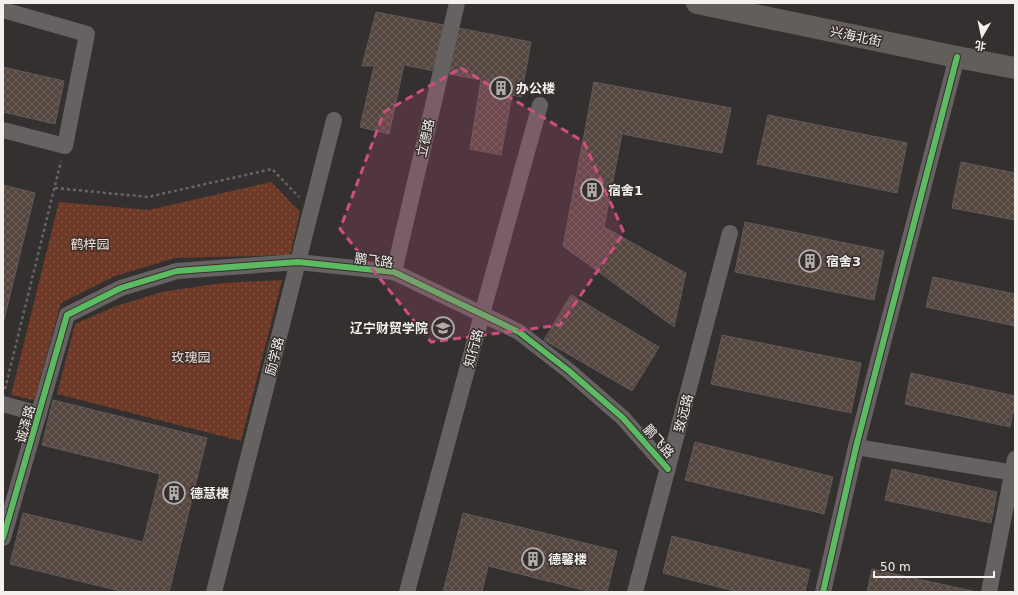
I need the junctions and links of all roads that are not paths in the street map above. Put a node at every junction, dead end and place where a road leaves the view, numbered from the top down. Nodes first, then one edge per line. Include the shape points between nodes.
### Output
1 (457, 3) edge
2 (697, 3) edge
3 (769, 3) edge
4 (3, 10) edge
5 (1015, 53) edge
6 (957, 57) junction
7 (1015, 68) edge
8 (540, 105) dead end
9 (334, 120) dead end
10 (3, 130) edge
11 (730, 233) dead end
12 (298, 262) junction
13 (394, 272) junction
14 (482, 314) junction
15 (67, 315) joint
16 (3, 404) edge
17 (39, 414) junction
18 (856, 447) junction
19 (1014, 468) edge
20 (668, 469) junction
21 (3, 538) edge
22 (214, 592) edge
23 (407, 592) edge
24 (635, 592) edge
25 (822, 592) edge
26 (989, 592) edge

1 - 13 street, 立德路
2 - 6 main road, 兴海北街
3 - 5 main road, 兴海北街
4 - 10 street via 87,34 65,146
6 - 7 main road, 兴海北街
6 - 18 street
8 - 14 street, 知行路
9 - 12 street, 励学路
11 - 20 street, 致远路
12 - 13 street, 鹏飞路
12 - 15 street, 鹏飞路 via 177,270 122,288
12 - 22 street, 励学路
13 - 14 street, 鹏飞路
14 - 20 street, 鹏飞路 via 519,332 569,371 623,418
14 - 23 street, 知行路
15 - 17 street, 诚泽路
16 - 17 street
17 - 21 street, 诚泽路
18 - 19 street
18 - 25 street
19 - 26 street
20 - 24 street, 致远路

